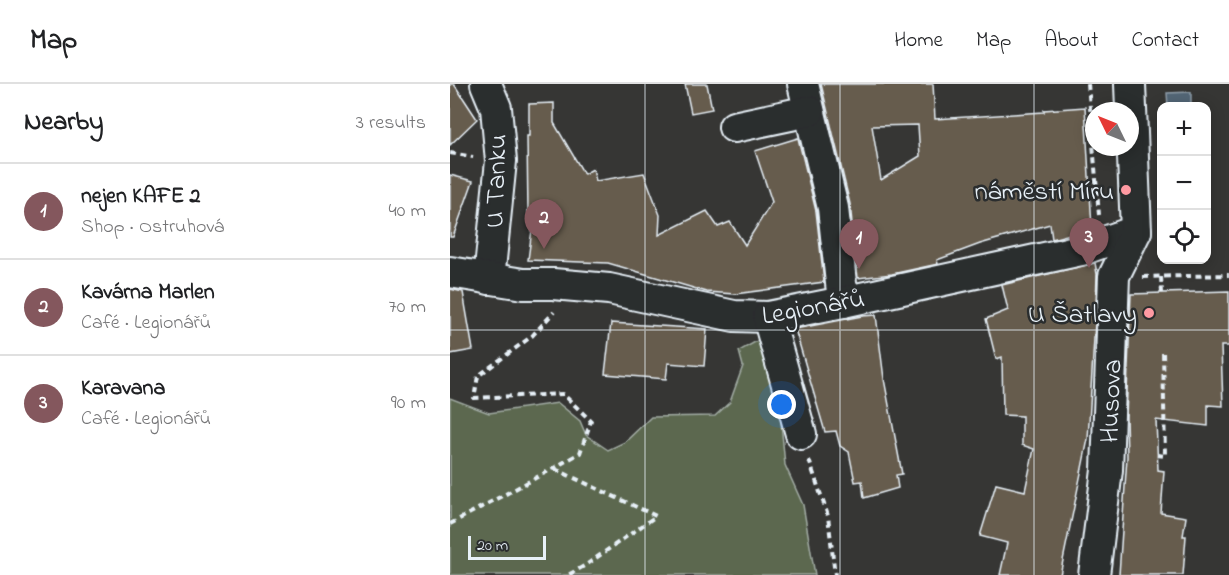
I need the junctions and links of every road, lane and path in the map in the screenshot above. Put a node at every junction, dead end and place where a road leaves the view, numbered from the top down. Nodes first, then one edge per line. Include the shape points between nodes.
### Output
1 (486, 84) edge
2 (1116, 84) edge
3 (806, 98) edge
4 (734, 127) dead end
5 (1136, 231) junction
6 (1101, 243) junction
7 (450, 272) edge
8 (1229, 275) edge
9 (1114, 276) junction
10 (1161, 277) junction
11 (489, 279) junction
12 (1162, 293) dead end
13 (843, 302) junction
14 (557, 309) dead end
15 (768, 317) junction
16 (1163, 351) dead end
17 (801, 434) joint
18 (1157, 455) dead end
19 (554, 468) junction
20 (450, 524) edge
21 (568, 575) edge
22 (835, 575) edge
23 (1094, 575) edge

1 - 11 street, U Tanku via 496,108 501,162
2 - 5 street
2 - 6 path
3 - 4 street
3 - 13 street via 832,208
5 - 6 street, Legionářů
5 - 9 street, Husova
6 - 13 street, Legionářů
7 - 11 street, Legionářů
8 - 10 path
9 - 10 path
9 - 23 street, Husova via 1107,470
10 - 12 path
11 - 15 street, Legionářů via 609,289 734,316
13 - 15 street, Legionářů
14 - 19 path via 532,336 478,376 474,398 563,394 591,421 580,453
15 - 17 street
16 - 18 path via 1165,456
17 - 22 path via 828,516
19 - 20 path
19 - 21 path via 656,516

